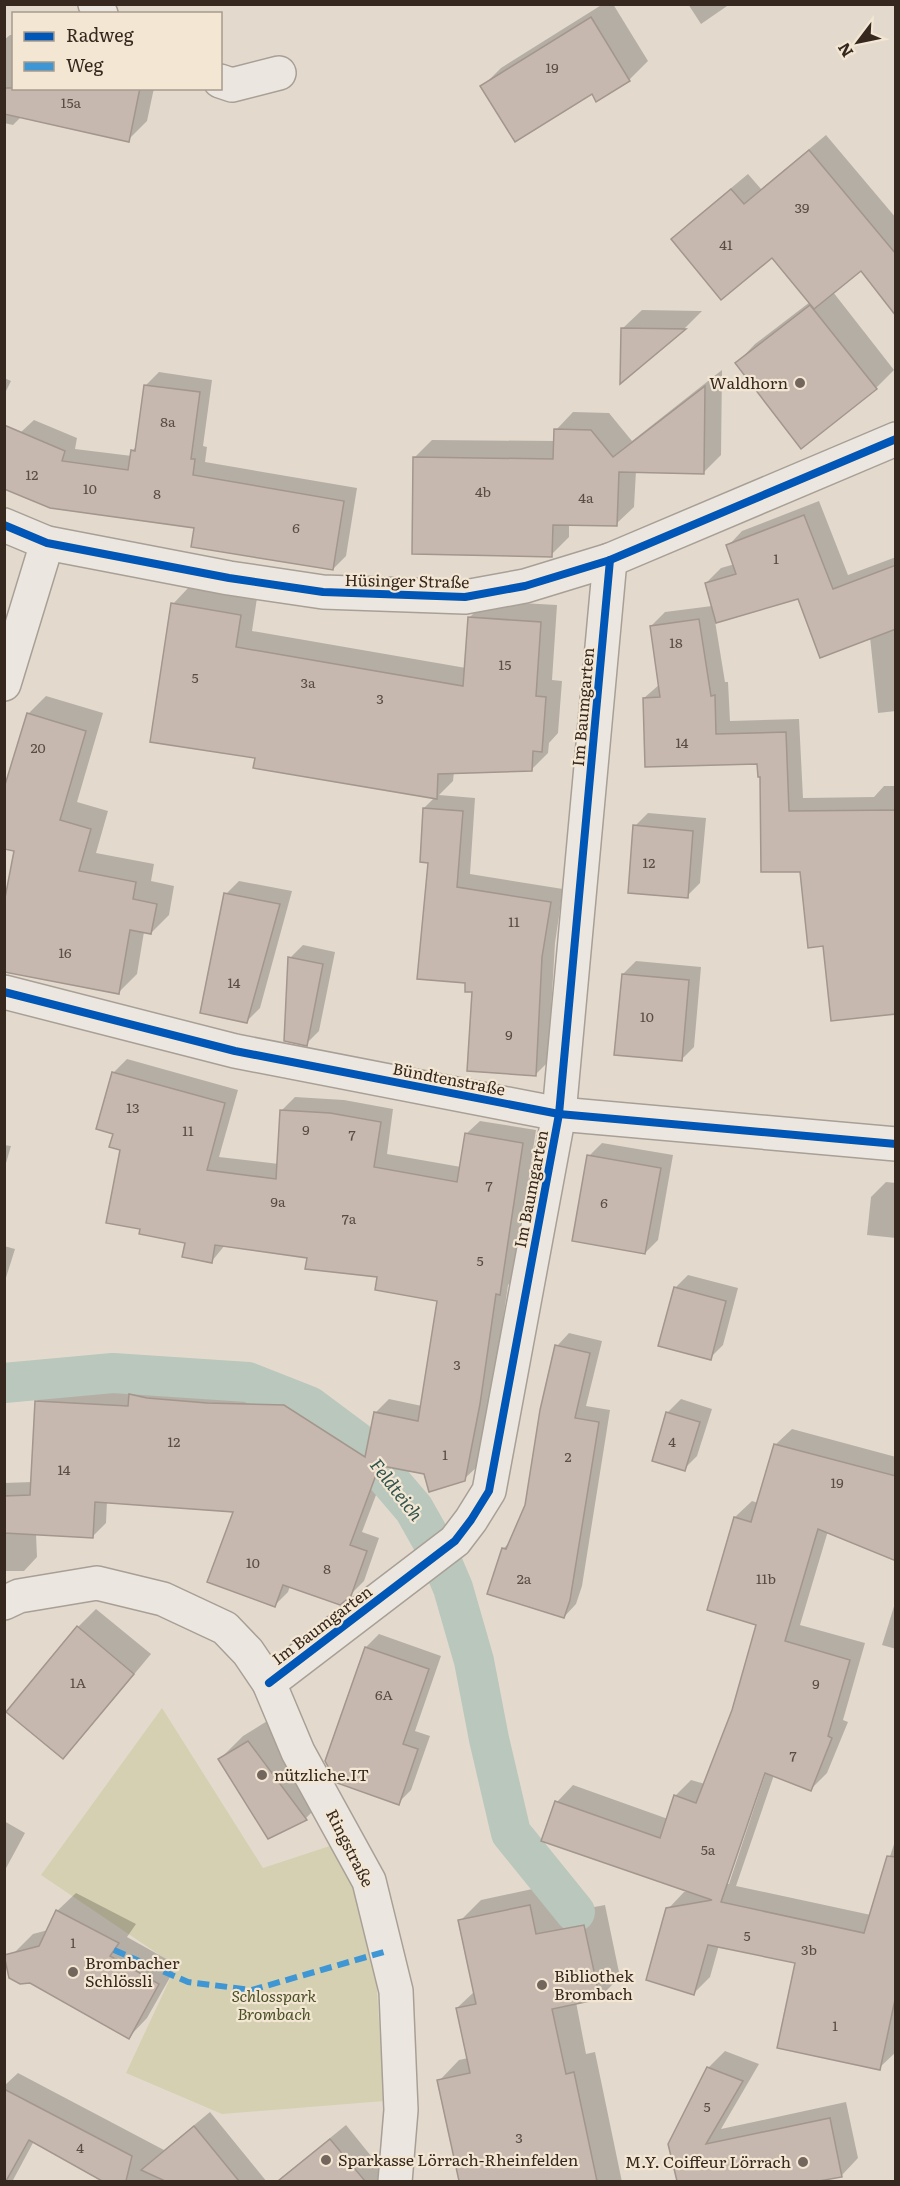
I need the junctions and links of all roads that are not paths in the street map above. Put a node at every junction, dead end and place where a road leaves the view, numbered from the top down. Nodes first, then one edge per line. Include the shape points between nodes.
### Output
1 (279, 73) dead end
2 (222, 82) edge
3 (896, 439) edge
4 (4, 525) edge
5 (47, 543) junction
6 (610, 560) junction
7 (4, 684) edge
8 (4, 992) edge
9 (559, 1114) junction
10 (896, 1144) edge
11 (4, 1603) edge
12 (269, 1683) junction
13 (395, 2181) edge

1 - 2 street via 231,85
3 - 6 street, Hüsinger Straße
4 - 5 street, Hüsinger Straße
5 - 6 street, Hüsinger Straße via 300,589 415,597 465,597 525,586
5 - 7 street
6 - 9 street, Im Baumgarten
8 - 9 street, Bündtenstraße via 235,1051
9 - 10 street, Bündtenstraße
9 - 12 street, Im Baumgarten via 489,1491 451,1544
11 - 12 street, Ringstraße via 19,1596 97,1583 163,1599 225,1628
12 - 13 street, Ringstraße via 298,1752 369,1881 385,1941 396,1991 399,2049 401,2110

